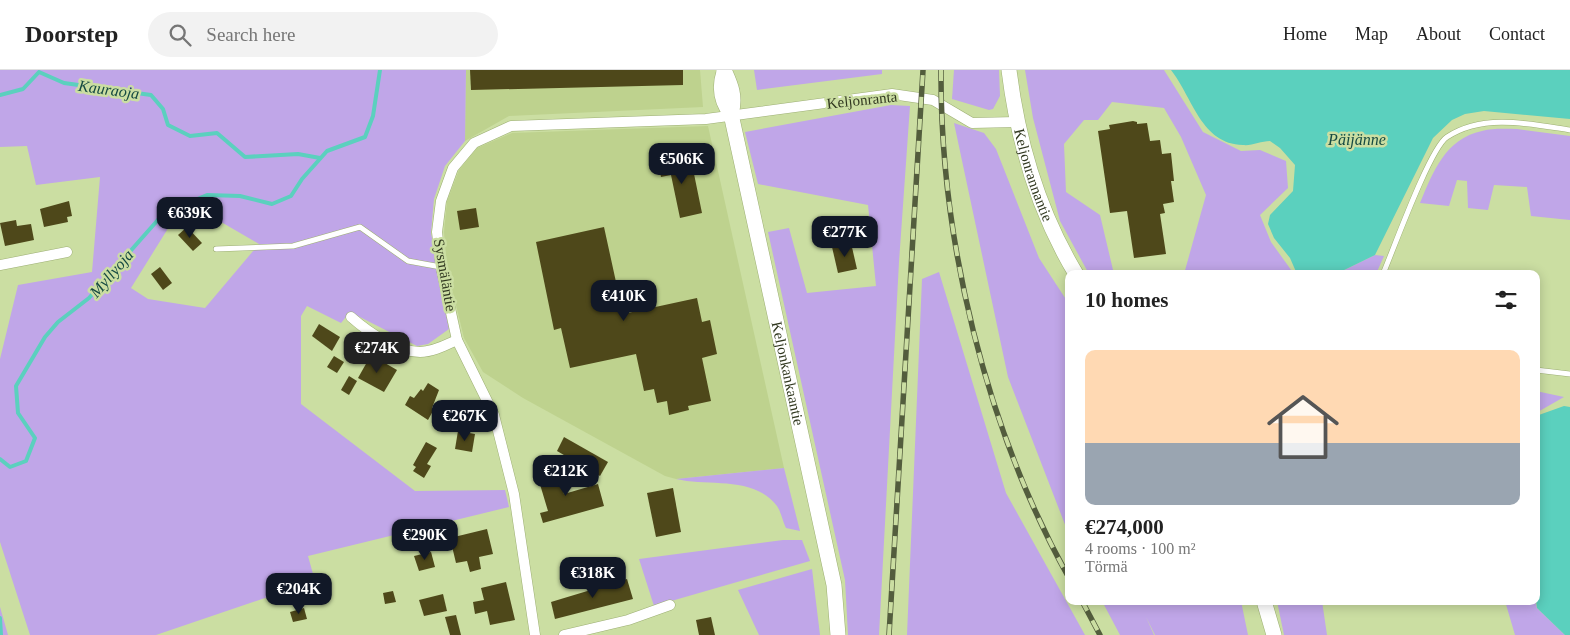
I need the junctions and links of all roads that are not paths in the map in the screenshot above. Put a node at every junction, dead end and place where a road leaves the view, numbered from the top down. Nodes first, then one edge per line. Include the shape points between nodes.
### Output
1 (1009, 70) edge
2 (724, 71) edge
3 (731, 116) junction
4 (1016, 122) junction
5 (1570, 130) edge
6 (216, 249) dead end
7 (66, 252) dead end
8 (0, 265) edge
9 (441, 267) junction
10 (1074, 270) edge
11 (1385, 270) edge
12 (351, 317) dead end
13 (457, 340) junction
14 (1540, 370) edge
15 (1570, 374) edge
16 (670, 604) dead end
17 (1265, 605) edge
18 (535, 635) edge
19 (564, 635) edge
20 (838, 635) edge
21 (1274, 635) edge

1 - 4 main road, Keljonrannantie
2 - 3 main road, Keljonkankaantie via 731,82 734,102
3 - 4 street, Keljonranta via 892,94 933,100 972,123
3 - 9 street, Sysmäläntie via 511,126 474,143 453,168 441,201 437,232
3 - 20 main road, Keljonkankaantie via 834,585
4 - 10 main road, Keljonrannantie via 1038,198
5 - 11 lane via 1517,121 1471,126 1446,137 1431,157
6 - 9 lane via 293,246 360,227 408,261
7 - 8 street
9 - 13 street, Sysmäläntie
12 - 13 street via 363,328 403,349 435,350
13 - 18 street, Sysmäläntie via 494,414 514,494
14 - 15 lane
16 - 19 street via 628,620
17 - 21 main road

